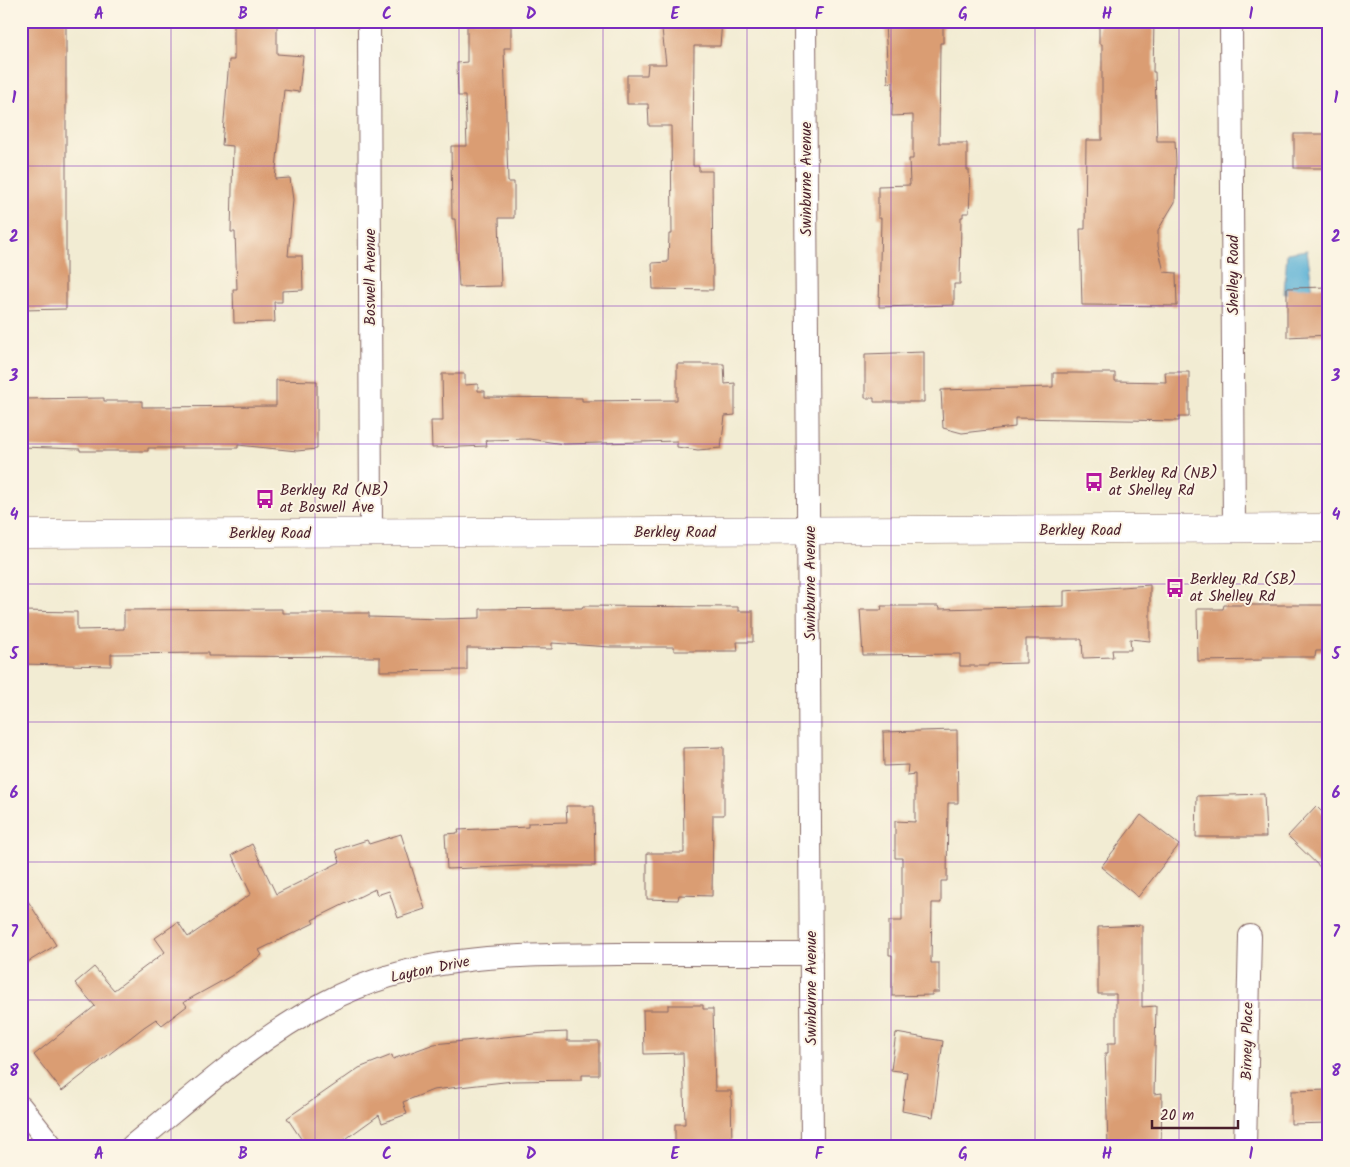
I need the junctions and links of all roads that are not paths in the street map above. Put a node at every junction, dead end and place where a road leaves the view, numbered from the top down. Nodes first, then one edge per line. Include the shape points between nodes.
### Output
1 (369, 21) edge
2 (805, 21) edge
3 (1231, 21) edge
4 (1329, 528) edge
5 (1234, 529) junction
6 (810, 532) junction
7 (371, 533) junction
8 (21, 534) edge
9 (1250, 936) dead end
10 (811, 954) junction
11 (21, 1107) edge
12 (52, 1146) edge
13 (132, 1146) edge
14 (812, 1146) edge
15 (1245, 1146) edge

1 - 7 street, Boswell Avenue
2 - 6 street, Swinburne Avenue
3 - 5 street, Shelley Road
4 - 5 street, Berkley Road
5 - 6 street, Berkley Road
6 - 7 street, Berkley Road
6 - 10 street, Swinburne Avenue
7 - 8 street, Berkley Road
9 - 15 street, Birney Place
10 - 13 street, Layton Drive via 530,955 452,961 419,968 370,983 292,1021
10 - 14 street, Swinburne Avenue
11 - 12 street

